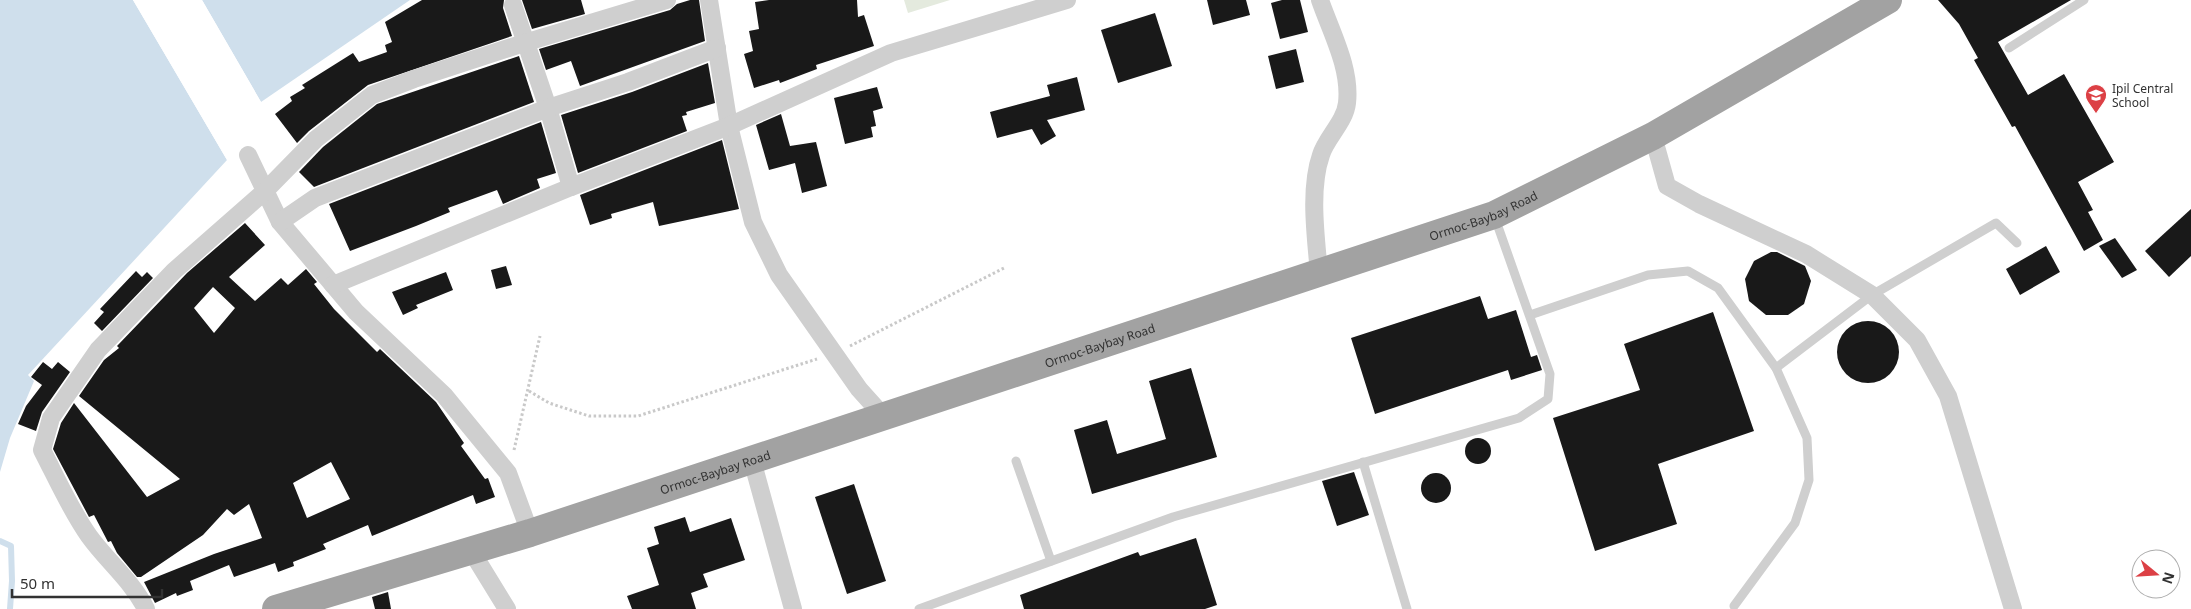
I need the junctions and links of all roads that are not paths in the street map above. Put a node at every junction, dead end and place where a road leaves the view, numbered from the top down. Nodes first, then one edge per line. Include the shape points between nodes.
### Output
1 (667, 0) edge
2 (709, 0) edge
3 (1067, 0) edge
4 (1320, 0) edge
5 (1888, 0) edge
6 (2084, 0) edge
7 (513, 5) dead end
8 (524, 43) junction
9 (718, 48) junction
10 (2009, 48) dead end
11 (548, 108) junction
12 (729, 126) junction
13 (1653, 136) junction
14 (248, 155) dead end
15 (571, 187) junction
16 (265, 192) junction
17 (1494, 215) junction
18 (280, 222) junction
19 (2017, 243) dead end
20 (1319, 273) junction
21 (333, 285) junction
22 (1872, 295) junction
23 (1530, 316) junction
24 (1776, 368) junction
25 (885, 418) junction
26 (752, 460) junction
27 (1016, 461) dead end
28 (1363, 462) junction
29 (530, 533) junction
30 (472, 552) junction
31 (1050, 561) junction
32 (1734, 606) dead end
33 (146, 609) edge
34 (276, 609) edge
35 (506, 609) edge
36 (794, 609) edge
37 (919, 609) edge
38 (1407, 609) edge
39 (2013, 609) edge

1 - 8 street
2 - 9 street
3 - 12 street via 891,53
4 - 20 street via 1344,68 1347,104 1321,154 1316,178 1315,230
5 - 13 highway, Ormoc-Baybay Road
6 - 10 lane
7 - 8 street
8 - 11 street
8 - 16 street via 372,95 316,139
9 - 11 street
9 - 12 street
11 - 15 street
11 - 18 street via 315,198
12 - 15 street
12 - 25 street via 753,222 779,274 859,389
13 - 17 highway, Ormoc-Baybay Road
13 - 22 street via 1667,186 1806,254
14 - 16 street
15 - 21 street
16 - 18 street
16 - 33 street via 174,271 98,350 51,418 44,436 42,450 64,495 89,536 138,592
17 - 20 highway, Ormoc-Baybay Road
17 - 23 lane
18 - 21 street
19 - 22 lane via 1996,223
20 - 25 highway, Ormoc-Baybay Road
21 - 29 street via 356,312 444,395 508,472
22 - 24 lane
22 - 39 street via 1917,340 1948,396
23 - 24 lane via 1648,275 1688,271 1718,288
23 - 28 lane via 1550,374 1548,399 1519,418
24 - 32 lane via 1807,438 1809,480 1795,523
25 - 26 highway, Ormoc-Baybay Road
26 - 29 highway, Ormoc-Baybay Road
26 - 36 street
27 - 31 lane
28 - 31 lane via 1173,516
28 - 38 lane
29 - 30 highway, Ormoc-Baybay Road
30 - 34 highway, Ormoc-Baybay Road
30 - 35 street
31 - 37 lane

